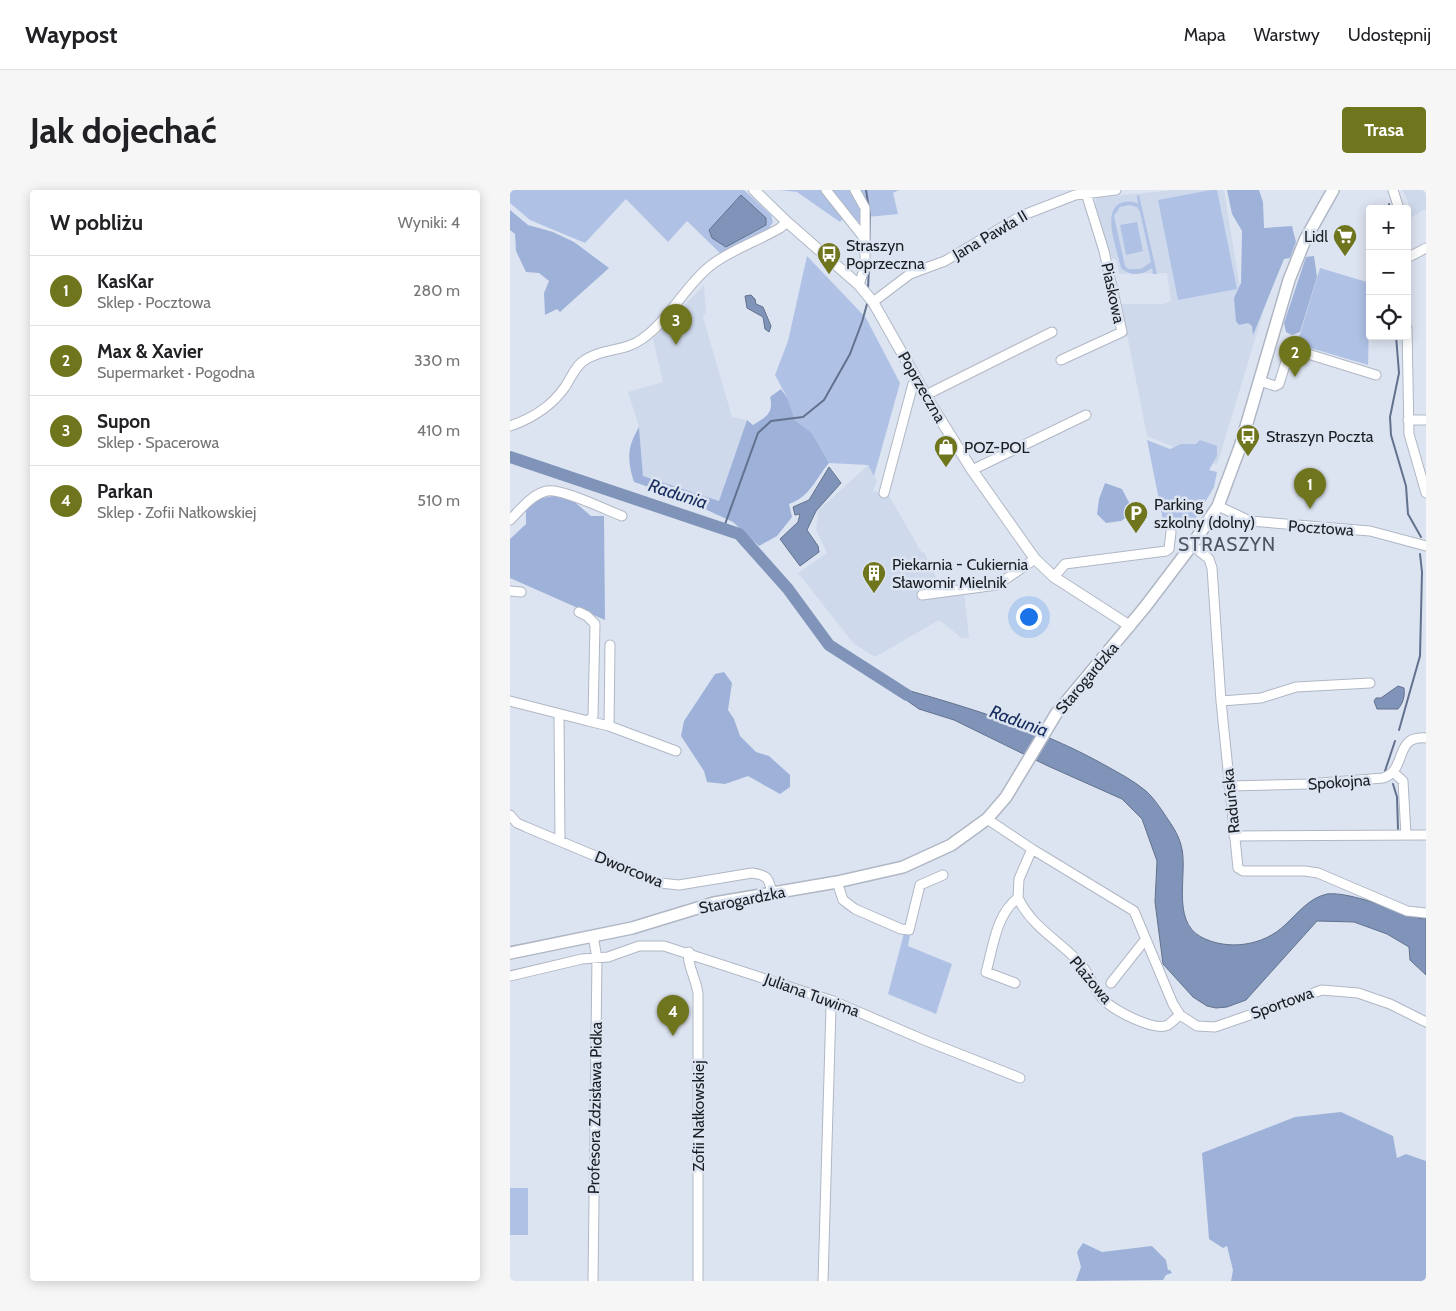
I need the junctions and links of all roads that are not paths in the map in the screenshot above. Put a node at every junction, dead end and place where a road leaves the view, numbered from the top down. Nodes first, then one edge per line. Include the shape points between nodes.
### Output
1 (754, 190) edge
2 (826, 190) edge
3 (855, 190) edge
4 (1116, 190) edge
5 (1333, 190) edge
6 (1392, 190) edge
7 (1085, 192) edge
8 (1398, 205) edge
9 (787, 222) junction
10 (865, 239) junction
11 (1426, 248) edge
12 (1411, 256) edge
13 (859, 285) junction
14 (873, 302) junction
15 (1052, 332) dead end
16 (1407, 340) edge
17 (1061, 360) dead end
18 (1376, 375) dead end
19 (1260, 381) junction
20 (918, 382) junction
21 (926, 395) junction
22 (1086, 415) dead end
23 (1408, 420) junction
24 (1426, 420) edge
25 (510, 426) edge
26 (972, 470) junction
27 (884, 493) dead end
28 (1426, 493) edge
29 (1218, 506) junction
30 (622, 516) dead end
31 (510, 520) edge
32 (1171, 532) dead end
33 (1192, 545) junction
34 (1426, 546) edge
35 (1035, 559) junction
36 (1054, 576) junction
37 (510, 591) edge
38 (521, 592) dead end
39 (922, 594) dead end
40 (579, 612) dead end
41 (1130, 626) junction
42 (610, 645) dead end
43 (1370, 683) dead end
44 (510, 701) edge
45 (1221, 701) junction
46 (559, 714) junction
47 (588, 721) junction
48 (609, 726) junction
49 (1426, 738) edge
50 (676, 751) dead end
51 (1393, 772) junction
52 (1229, 786) junction
53 (510, 815) edge
54 (987, 819) junction
55 (1406, 835) junction
56 (1426, 835) edge
57 (1234, 836) junction
58 (560, 841) junction
59 (1032, 849) junction
60 (943, 875) dead end
61 (838, 882) junction
62 (772, 893) junction
63 (1018, 898) junction
64 (1426, 913) edge
65 (593, 936) junction
66 (1145, 940) junction
67 (689, 952) junction
68 (510, 953) edge
69 (597, 958) junction
70 (510, 976) edge
71 (1015, 983) dead end
72 (1111, 983) dead end
73 (833, 1001) junction
74 (1180, 1014) junction
75 (1426, 1022) edge
76 (1020, 1078) dead end
77 (593, 1281) edge
78 (698, 1281) edge
79 (823, 1281) edge

1 - 9 street, Poprzeczna
2 - 10 street
3 - 10 street via 864,208
4 - 7 street, Jana Pawła II
5 - 19 main road, Starogardzka via 1300,252
6 - 8 street
7 - 14 street, Jana Pawła II via 1007,222 945,260 910,274
7 - 17 street, Piaskowa via 1104,251 1122,332
9 - 13 street, Poprzeczna
9 - 25 street via 709,266 675,307 643,338 586,360 541,412
10 - 13 street via 862,282
11 - 12 street
13 - 14 street, Poprzeczna
14 - 20 street, Poprzeczna
15 - 21 street
16 - 23 street
18 - 19 street via 1295,350 1289,352 1279,384 1274,386
19 - 29 main road, Starogardzka
20 - 21 street, Poprzeczna
20 - 27 street via 913,384
21 - 26 street, Poprzeczna
22 - 26 street
23 - 24 street
23 - 28 street
26 - 35 street, Poprzeczna
29 - 33 main road, Starogardzka
29 - 34 street, Pocztowa via 1250,521 1370,532
30 - 31 street via 575,497 548,491 534,498
32 - 36 street via 1166,551 1065,564
33 - 41 main road, Starogardzka
33 - 45 street, Raduńska via 1209,559 1212,568
35 - 36 street, Poprzeczna
35 - 39 street via 997,585
36 - 41 street, Poprzeczna
37 - 38 street
40 - 47 street via 595,624 593,716
41 - 54 main road, Starogardzka via 1063,705 1006,797
42 - 48 street
43 - 45 street via 1296,687 1261,698
44 - 46 street
45 - 52 street, Raduńska
46 - 47 street
46 - 58 street
47 - 48 street
48 - 50 street
49 - 51 street, Spokojna via 1415,737 1407,742
51 - 52 street, Spokojna via 1383,778 1346,782
51 - 55 street via 1403,781
52 - 57 street, Raduńska
53 - 58 street, Dworcowa via 517,823
54 - 59 street
54 - 61 main road, Starogardzka via 952,845 924,859
55 - 56 street
55 - 57 street
57 - 64 street, Raduńska via 1238,868 1243,872 1305,870 1407,912
58 - 62 street, Dworcowa via 660,883 679,885 752,873 764,874 770,879
59 - 63 street via 1019,879
59 - 66 street via 1134,911
60 - 61 street via 920,885 909,930 855,909 843,900
61 - 62 main road, Starogardzka
62 - 65 main road, Starogardzka via 714,903 632,928
63 - 71 street via 1008,907 998,926 986,972
63 - 74 street, Plażowa via 1035,924 1077,960 1109,1005 1155,1026 1168,1025
65 - 68 main road, Starogardzka
65 - 69 street, Profesora Zdzisława Pidka
66 - 72 street, Plażowa
66 - 74 street
67 - 69 street, Juliana Tuwima via 652,945
67 - 73 street, Juliana Tuwima
67 - 78 street, Zofii Nałkowskiej via 687,959 695,975 698,994
69 - 70 street, Juliana Tuwima
69 - 77 street, Profesora Zdzisława Pidka
73 - 76 street, Juliana Tuwima
73 - 79 street
74 - 75 street, Sportowa via 1189,1022 1203,1027 1224,1024 1322,990 1358,993

